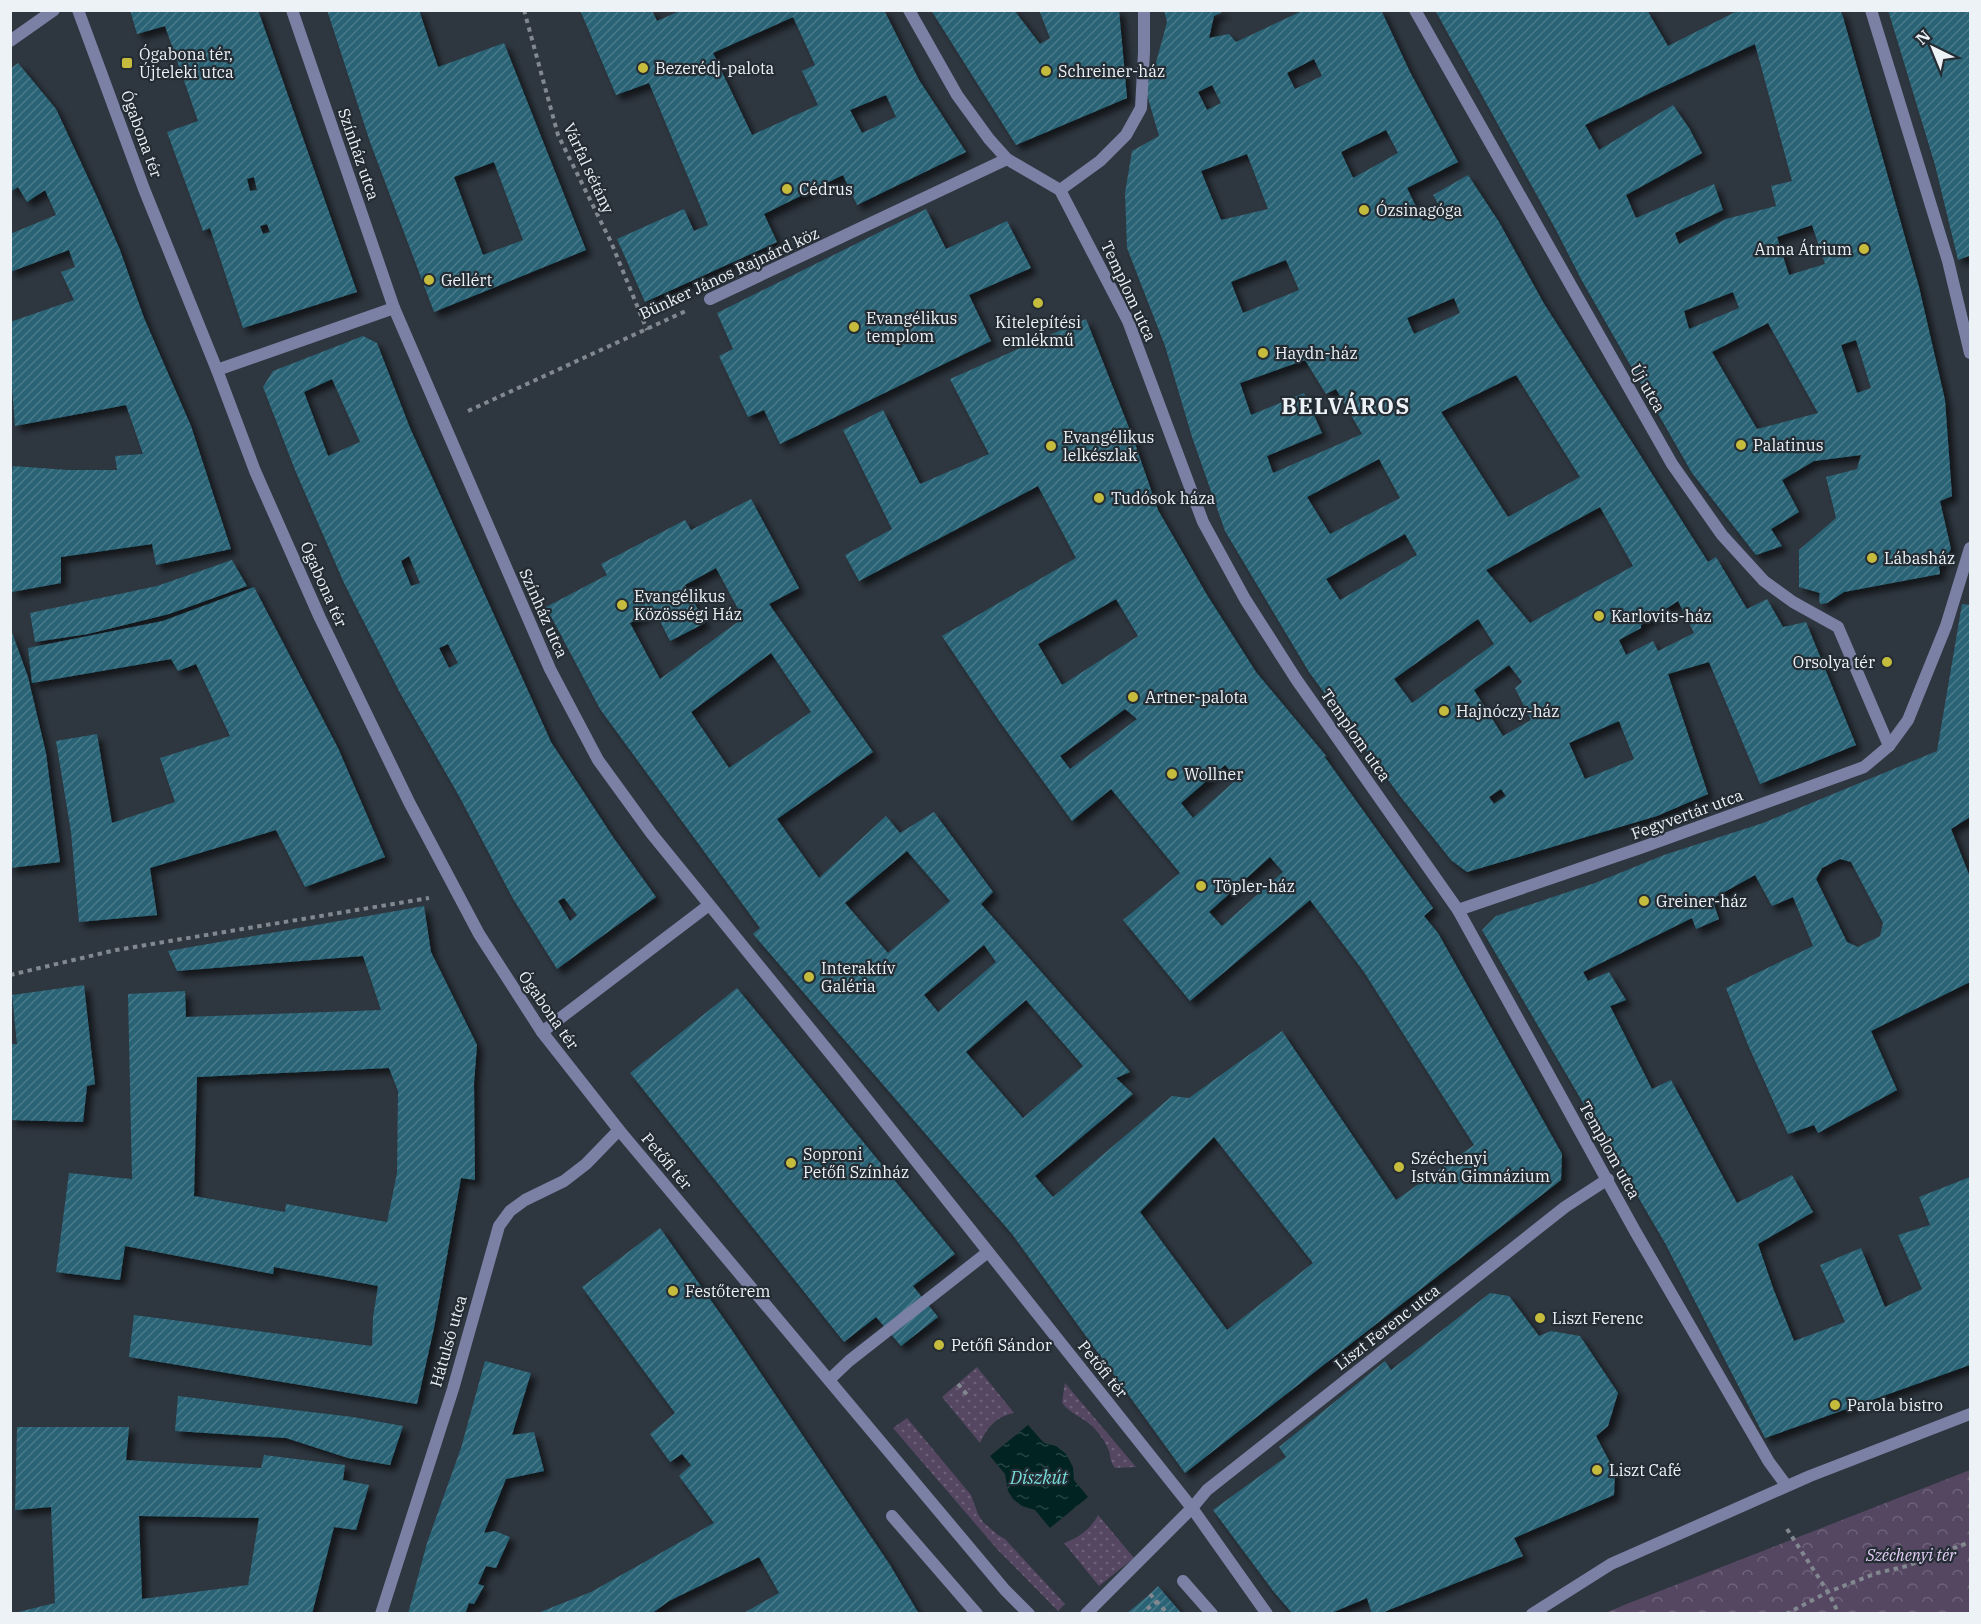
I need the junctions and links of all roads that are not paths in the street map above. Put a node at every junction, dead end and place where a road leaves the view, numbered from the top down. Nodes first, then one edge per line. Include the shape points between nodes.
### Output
1 (54, 10) edge
2 (78, 10) edge
3 (292, 10) edge
4 (909, 10) edge
5 (1144, 10) edge
6 (1415, 10) edge
7 (1871, 10) edge
8 (10, 41) edge
9 (1007, 159) junction
10 (1060, 190) junction
11 (710, 300) road end
12 (394, 308) junction
13 (1971, 353) edge
14 (217, 370) junction
15 (1971, 548) edge
16 (1889, 746) junction
17 (709, 905) junction
18 (1458, 910) junction
19 (542, 1032) junction
20 (842, 1068) joint
21 (619, 1130) junction
22 (1608, 1179) junction
23 (988, 1252) junction
24 (829, 1380) junction
25 (1971, 1414) edge
26 (1786, 1485) junction
27 (1192, 1508) junction
28 (892, 1516) dead end
29 (1183, 1581) dead end
30 (1198, 1596) junction
31 (1559, 1596) junction
32 (381, 1614) edge
33 (977, 1614) edge
34 (1029, 1614) edge
35 (1086, 1614) edge
36 (1196, 1614) edge
37 (1212, 1614) edge
38 (1267, 1614) edge
39 (1532, 1614) edge
40 (1549, 1614) edge

1 - 8 street
2 - 14 street, Ógabona tér
3 - 12 street, Színház utca
4 - 9 street via 957,95
5 - 10 street via 1141,108 1126,135 1100,161
6 - 16 street, Új utca via 1672,464 1722,535 1764,581 1838,627
7 - 13 street via 1948,261
9 - 10 street
9 - 11 street, Bünker János Rajnárd köz
10 - 18 street, Templom utca via 1128,321 1203,522 1245,599 1296,679
12 - 14 street
12 - 17 street, Színház utca via 575,718 598,760
14 - 19 street, Ógabona tér via 255,471 408,802 479,934
15 - 16 street, Fegyvertár utca via 1946,626 1908,720
16 - 18 street, Fegyvertár utca via 1864,766
17 - 19 street
17 - 20 street, Színház utca
18 - 22 street, Templom utca
19 - 21 street, Ógabona tér
20 - 23 street, Petőfi tér
21 - 24 street, Petőfi tér
21 - 32 street, Hátulsó utca via 586,1164 564,1181 525,1200 499,1226 453,1389
22 - 26 street, Templom utca via 1758,1444
22 - 27 street, Liszt Ferenc utca via 1565,1207 1207,1490
23 - 24 street
23 - 27 street, Petőfi tér
24 - 34 street, Petőfi tér
25 - 26 street
26 - 31 street via 1611,1564
27 - 35 street
27 - 38 street, Petőfi tér
28 - 33 street
29 - 30 street
30 - 36 street
30 - 37 street
31 - 39 street
31 - 40 street

